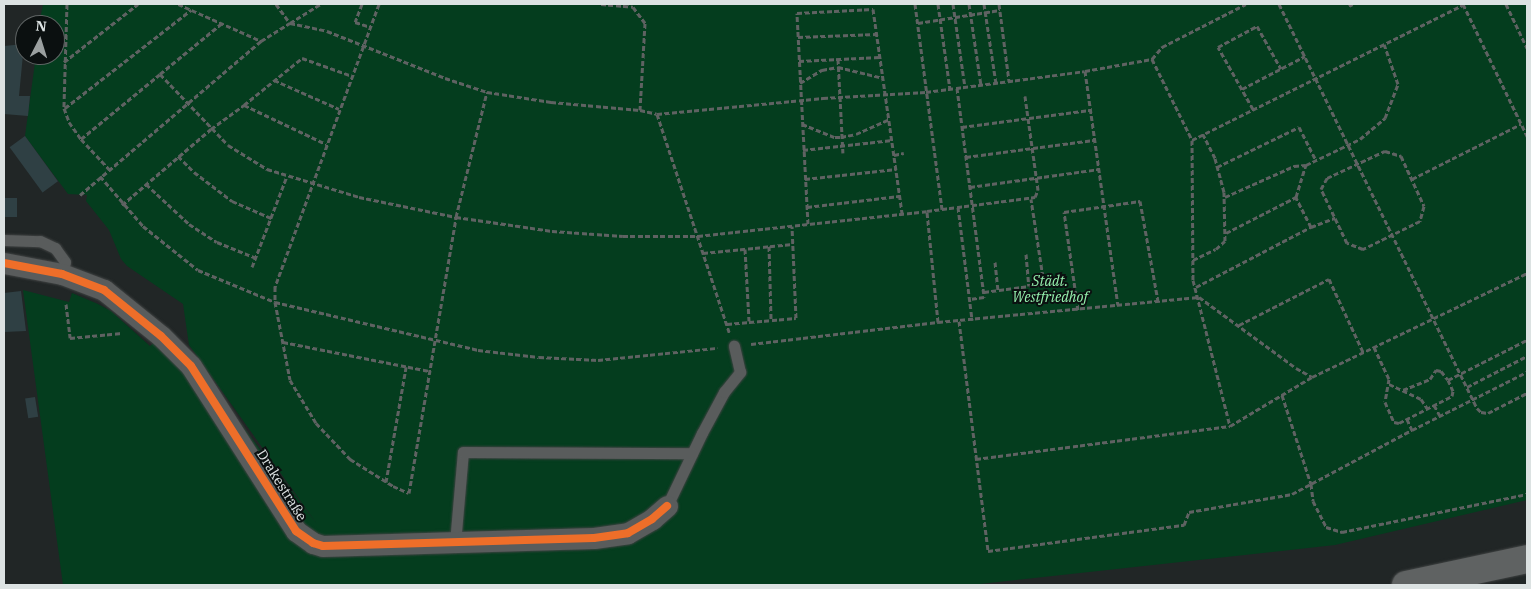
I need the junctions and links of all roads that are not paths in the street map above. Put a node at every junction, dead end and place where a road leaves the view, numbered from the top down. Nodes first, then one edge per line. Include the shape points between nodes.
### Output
1 (4, 240) edge
2 (4, 263) edge
3 (62, 274) junction
4 (734, 346) road end
5 (692, 453) junction
6 (667, 506) joint
7 (455, 543) junction
8 (1527, 559) edge
9 (1406, 585) edge

1 - 3 lane via 40,241 55,248 65,262
2 - 3 street, Drakestraße
3 - 7 street, Drakestraße via 104,290 121,302 191,366 300,536 323,546
4 - 5 lane via 740,372 724,392
5 - 6 lane
5 - 7 lane via 463,452
6 - 7 street, Drakestraße via 628,533 574,539
8 - 9 highway

